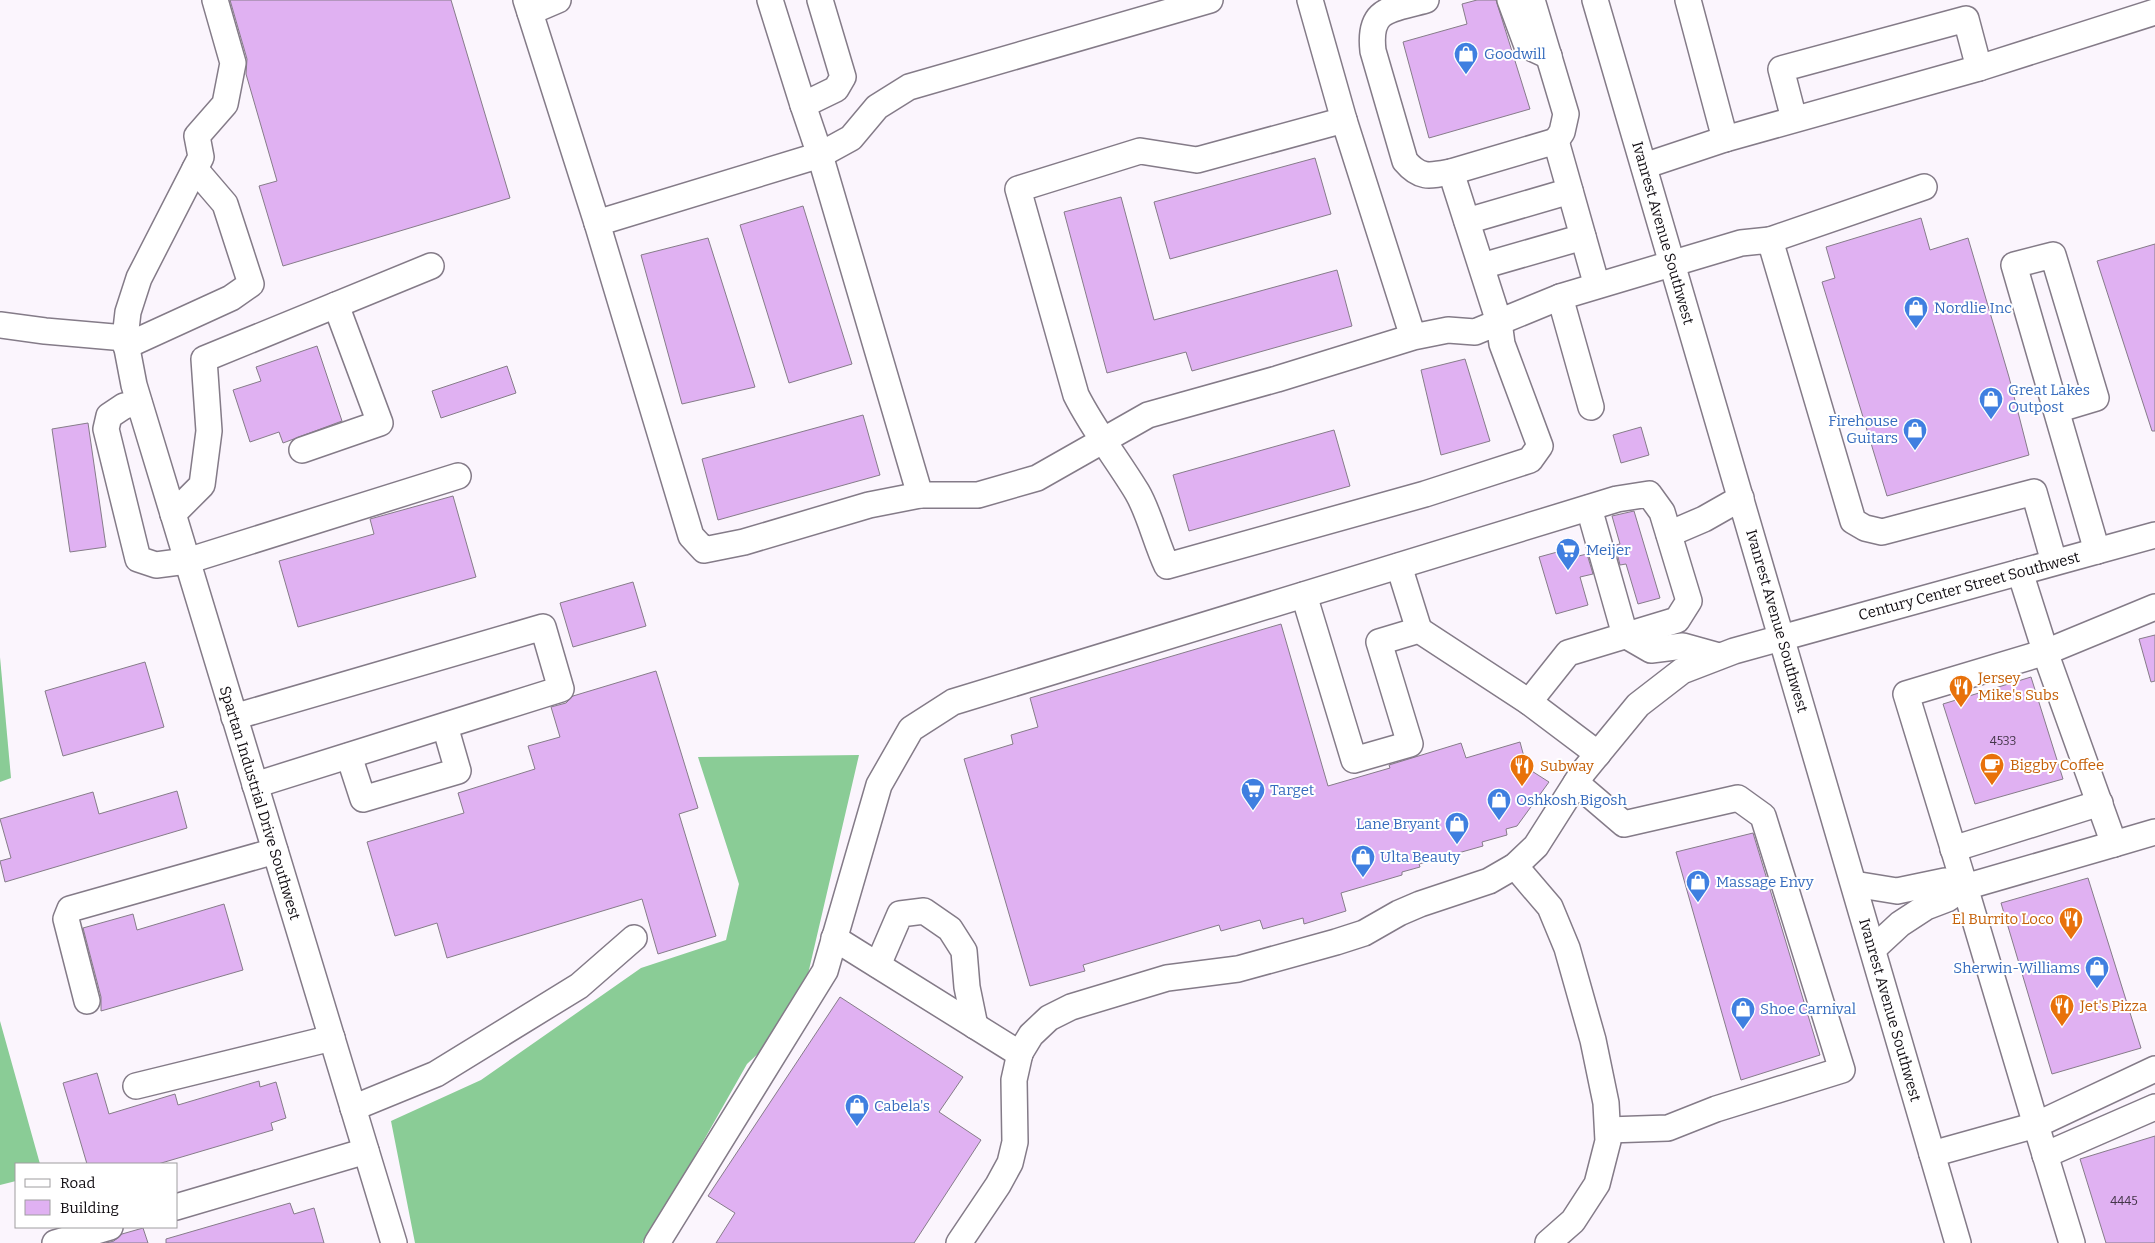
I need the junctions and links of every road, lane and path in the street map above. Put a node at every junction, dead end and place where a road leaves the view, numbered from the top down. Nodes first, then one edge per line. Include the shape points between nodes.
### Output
1 (215, 0) edge
2 (558, 0) edge
3 (770, 0) edge
4 (820, 0) edge
5 (1210, 0) edge
6 (1310, 0) edge
7 (1426, 0) edge
8 (1510, 0) edge
9 (1532, 0) edge
10 (1595, 0) edge
11 (1688, 0) edge
12 (528, 6) edge
13 (2155, 12) edge
14 (1549, 56) junction
15 (1980, 68) junction
16 (803, 105) junction
17 (1794, 119) junction
18 (1344, 120) junction
19 (1725, 138) junction
20 (1556, 141) junction
21 (820, 155) junction
22 (1644, 166) junction
23 (195, 169) junction
24 (1451, 172) junction
25 (1924, 187) dead end
26 (1570, 192) junction
27 (1467, 221) junction
28 (596, 224) junction
29 (1583, 238) junction
30 (1770, 240) junction
31 (1672, 264) junction
32 (431, 266) dead end
33 (1482, 266) junction
34 (1597, 286) junction
35 (1560, 297) junction
36 (336, 306) junction
37 (1498, 322) junction
38 (0, 325) edge
39 (1413, 337) junction
40 (127, 348) junction
41 (139, 403) junction
42 (1591, 407) dead end
43 (2056, 410) junction
44 (1103, 441) junction
45 (302, 450) dead end
46 (161, 474) junction
47 (458, 476) dead end
48 (120, 481) junction
49 (920, 495) junction
50 (1741, 498) junction
51 (1589, 508) junction
52 (173, 514) junction
53 (1669, 534) junction
54 (2155, 534) edge
55 (2096, 551) junction
56 (188, 561) junction
57 (2054, 562) junction
58 (1399, 566) junction
59 (2020, 572) junction
60 (1304, 595) junction
61 (2155, 607) edge
62 (1419, 630) junction
63 (1625, 635) junction
64 (1782, 638) junction
65 (2046, 652) junction
66 (1719, 656) junction
67 (1529, 702) junction
68 (234, 716) junction
69 (445, 726) junction
70 (1598, 754) junction
71 (349, 756) junction
72 (1576, 782) junction
73 (255, 785) junction
74 (2100, 803) junction
75 (2155, 832) edge
76 (2114, 844) junction
77 (1953, 849) junction
78 (275, 851) junction
79 (1515, 866) junction
80 (1854, 884) junction
81 (1965, 887) junction
82 (634, 938) dead end
83 (834, 938) junction
84 (1873, 949) junction
85 (878, 965) junction
86 (87, 1001) dead end
87 (975, 1026) junction
88 (332, 1038) junction
89 (1020, 1054) junction
90 (2155, 1069) edge
91 (136, 1086) dead end
92 (2155, 1107) edge
93 (353, 1108) junction
94 (2036, 1125) junction
95 (1608, 1130) junction
96 (366, 1151) junction
97 (1932, 1154) junction
98 (2045, 1155) junction
99 (178, 1206) edge
100 (107, 1228) edge
101 (55, 1243) edge
102 (394, 1243) edge
103 (657, 1243) edge
104 (958, 1243) edge
105 (1548, 1243) edge
106 (1958, 1243) edge
107 (2072, 1243) edge

1 - 23 street via 233,63 225,104 197,136 201,158
2 - 12 street
3 - 16 street
4 - 16 street via 843,77 836,89
5 - 21 street via 908,87 877,107 852,138
6 - 18 street
7 - 24 street via 1383,12 1376,19 1373,51 1405,161 1418,173 1430,176
8 - 14 street via 1527,46
9 - 14 street
10 - 22 street, Ivanrest Avenue Southwest
11 - 19 street
12 - 28 street
13 - 15 street
14 - 20 street via 1566,114 1562,132
15 - 17 street
15 - 17 street via 1966,19 1781,68
16 - 21 street
17 - 19 street
18 - 39 street
18 - 44 street via 1197,160 1140,151 1018,189 1076,395
19 - 22 street
20 - 24 street
20 - 26 street
21 - 28 street
21 - 49 street
22 - 31 street, Ivanrest Avenue Southwest
23 - 40 street via 139,278 128,312
23 - 40 street via 225,204 251,284 231,298
24 - 27 street
25 - 30 street
26 - 27 street
26 - 29 street
27 - 33 street
28 - 49 street via 691,536 704,550 744,542 869,505
29 - 33 street
29 - 34 street
30 - 31 street via 1740,243
30 - 57 street via 1853,521 1882,532 2034,492
31 - 34 street
31 - 50 street, Ivanrest Avenue Southwest
32 - 36 street
33 - 37 street
34 - 35 street
35 - 37 street
35 - 42 street
36 - 45 street via 380,423
36 - 52 street via 204,359 209,431 202,485
37 - 39 street via 1474,332 1448,330
37 - 44 street via 1502,344 1540,446 1530,460 1425,494 1167,566 1138,494
38 - 40 street
39 - 44 street via 1148,415
40 - 41 street, Spartan Industrial Drive Southwest
41 - 46 street, Spartan Industrial Drive Southwest
41 - 48 street via 124,406 109,416 106,429
43 - 43 street via 2014,265 2053,255 2096,398
43 - 55 street
44 - 49 street via 1037,478 978,495
46 - 48 street
46 - 52 street, Spartan Industrial Drive Southwest
47 - 56 street
48 - 56 street via 138,560 156,565
50 - 53 street
50 - 64 street, Ivanrest Avenue Southwest
51 - 53 street via 1649,494 1662,512
51 - 58 street
51 - 63 street
52 - 56 street, Spartan Industrial Drive Southwest
53 - 63 street via 1689,601 1677,620
54 - 55 street, Century Center Street Southwest
55 - 57 street, Century Center Street Southwest
56 - 68 street, Spartan Industrial Drive Southwest
57 - 59 street, Century Center Street Southwest
58 - 60 street
58 - 62 street
59 - 64 street, Century Center Street Southwest
59 - 65 street
60 - 62 street via 1354,760 1410,744 1379,642
60 - 83 street via 953,702 911,729 879,785
61 - 65 street
62 - 67 street
63 - 66 street via 1651,650 1683,646
63 - 67 street via 1568,653
64 - 66 street, Century Center Street Southwest
64 - 80 street, Ivanrest Avenue Southwest
65 - 74 street
65 - 77 street via 1906,694
66 - 70 street, Century Center Street Southwest via 1682,671 1638,705
67 - 70 street
68 - 69 street via 543,627 561,689
68 - 73 street, Spartan Industrial Drive Southwest
69 - 71 street
69 - 71 street via 458,771 363,799
70 - 72 street, Century Center Street Southwest
71 - 73 street
72 - 79 street, Century Center Street Southwest via 1536,846
72 - 95 street via 1624,824 1738,798 1763,816 1842,1070 1716,1109 1668,1128
73 - 78 street, Spartan Industrial Drive Southwest
74 - 76 street
74 - 77 street
75 - 76 street
76 - 81 street
77 - 81 street
78 - 86 street via 70,909 66,919
78 - 88 street, Spartan Industrial Drive Southwest
79 - 89 street, Century Center Street Southwest via 1489,881 1420,904 1364,933 1336,942 1238,969 1168,978 1071,1007 1049,1018 1031,1035
79 - 95 street via 1550,907 1566,948 1593,1040
80 - 81 street via 1897,892 1945,881
80 - 84 street, Ivanrest Avenue Southwest
81 - 84 street via 1900,924
81 - 94 street
82 - 93 street via 580,986 436,1074
83 - 85 street
83 - 103 street via 824,971
84 - 97 street, Ivanrest Avenue Southwest
85 - 87 street
85 - 87 street via 900,914 924,911 950,929 964,951
87 - 89 street
88 - 91 street
88 - 93 street, Spartan Industrial Drive Southwest
89 - 104 street, Century Center Street Southwest via 1014,1080 1015,1142 1010,1163
90 - 94 street
92 - 98 street
93 - 96 street, Spartan Industrial Drive Southwest
94 - 97 street
94 - 98 street
95 - 105 street via 1597,1184 1573,1220
96 - 99 street
96 - 102 street, Spartan Industrial Drive Southwest
97 - 106 street, Ivanrest Avenue Southwest
98 - 107 street
100 - 101 street

